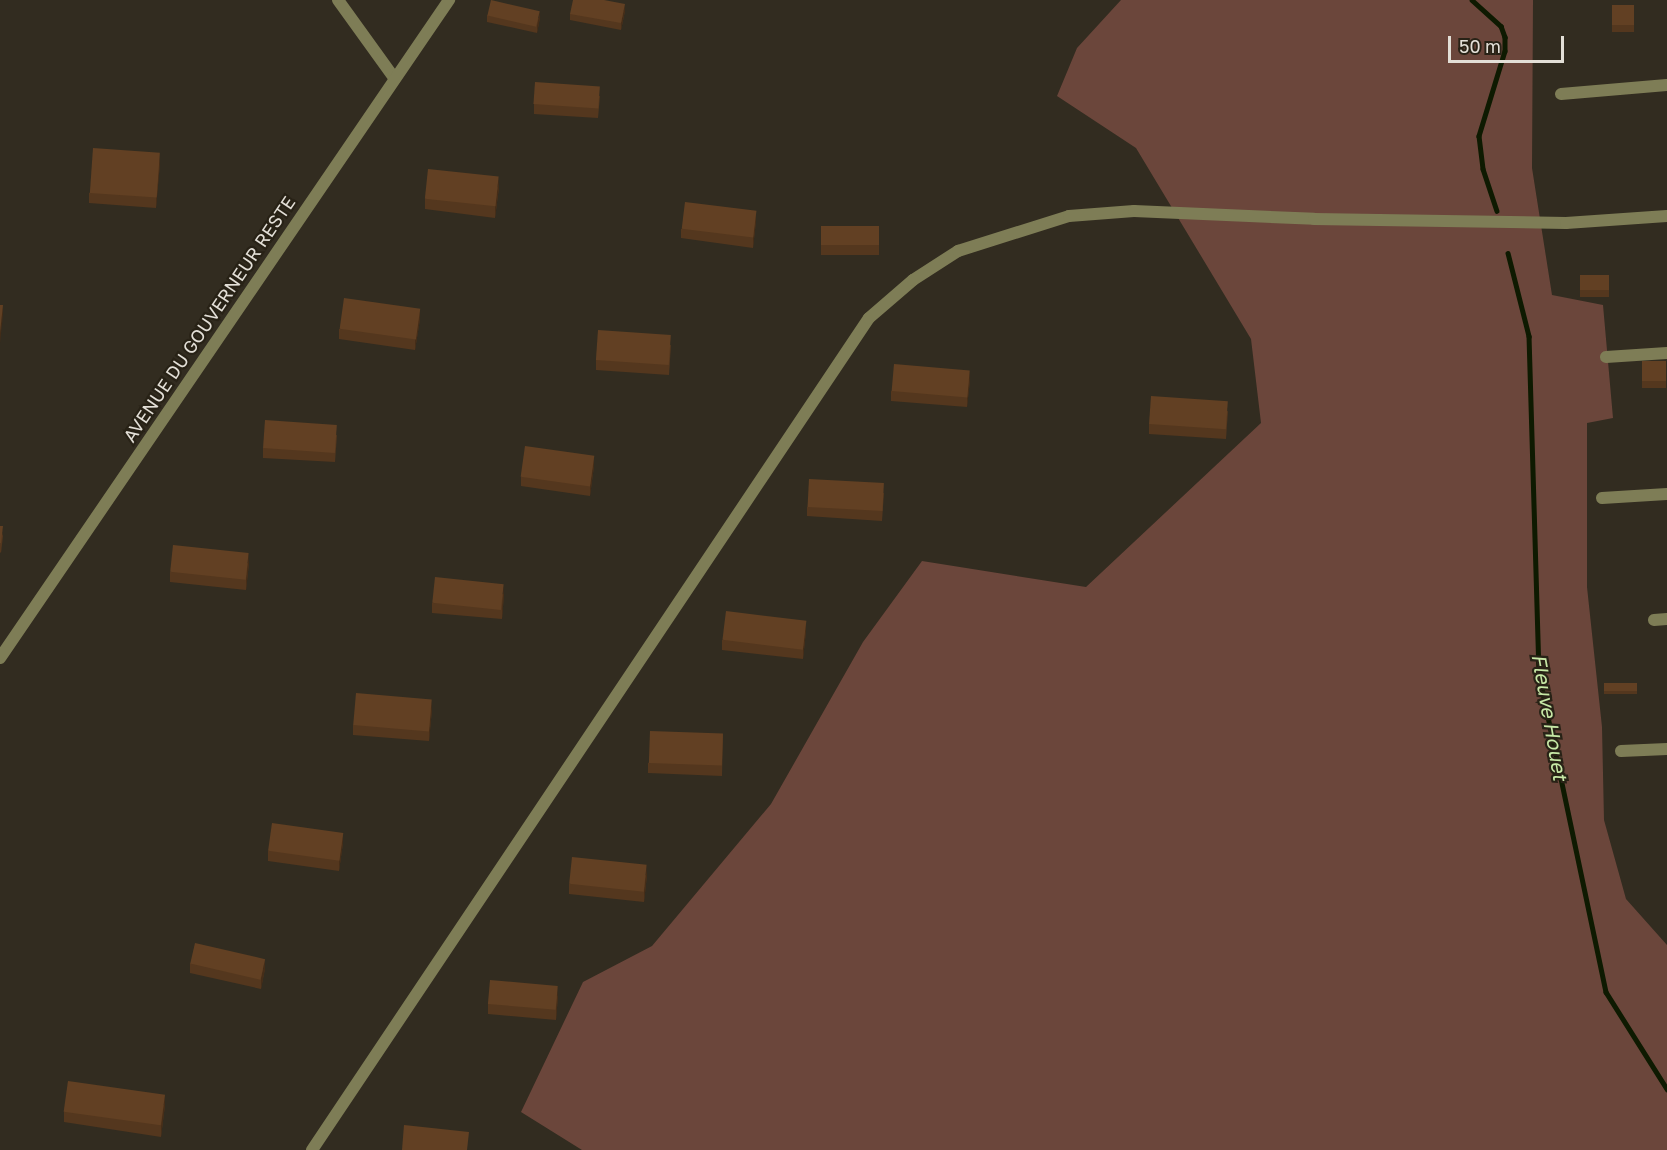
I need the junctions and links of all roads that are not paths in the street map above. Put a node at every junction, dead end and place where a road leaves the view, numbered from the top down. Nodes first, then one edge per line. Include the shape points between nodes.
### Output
1 (339, 0) edge
2 (448, 0) edge
3 (395, 79) junction
4 (1667, 85) edge
5 (1561, 94) dead end
6 (1667, 216) edge
7 (1667, 353) edge
8 (1606, 357) dead end
9 (1667, 494) edge
10 (1602, 498) dead end
11 (1667, 619) edge
12 (1654, 620) dead end
13 (0, 658) edge
14 (1667, 749) edge
15 (1621, 752) dead end
16 (312, 1150) edge

1 - 3 street
2 - 3 street, AVENUE DU GOUVERNEUR RESTE
3 - 13 street, AVENUE DU GOUVERNEUR RESTE
4 - 5 street
6 - 16 street via 1566,223 1134,211 1069,216 958,251 913,280 870,318
7 - 8 street
9 - 10 street
11 - 12 street
14 - 15 street

